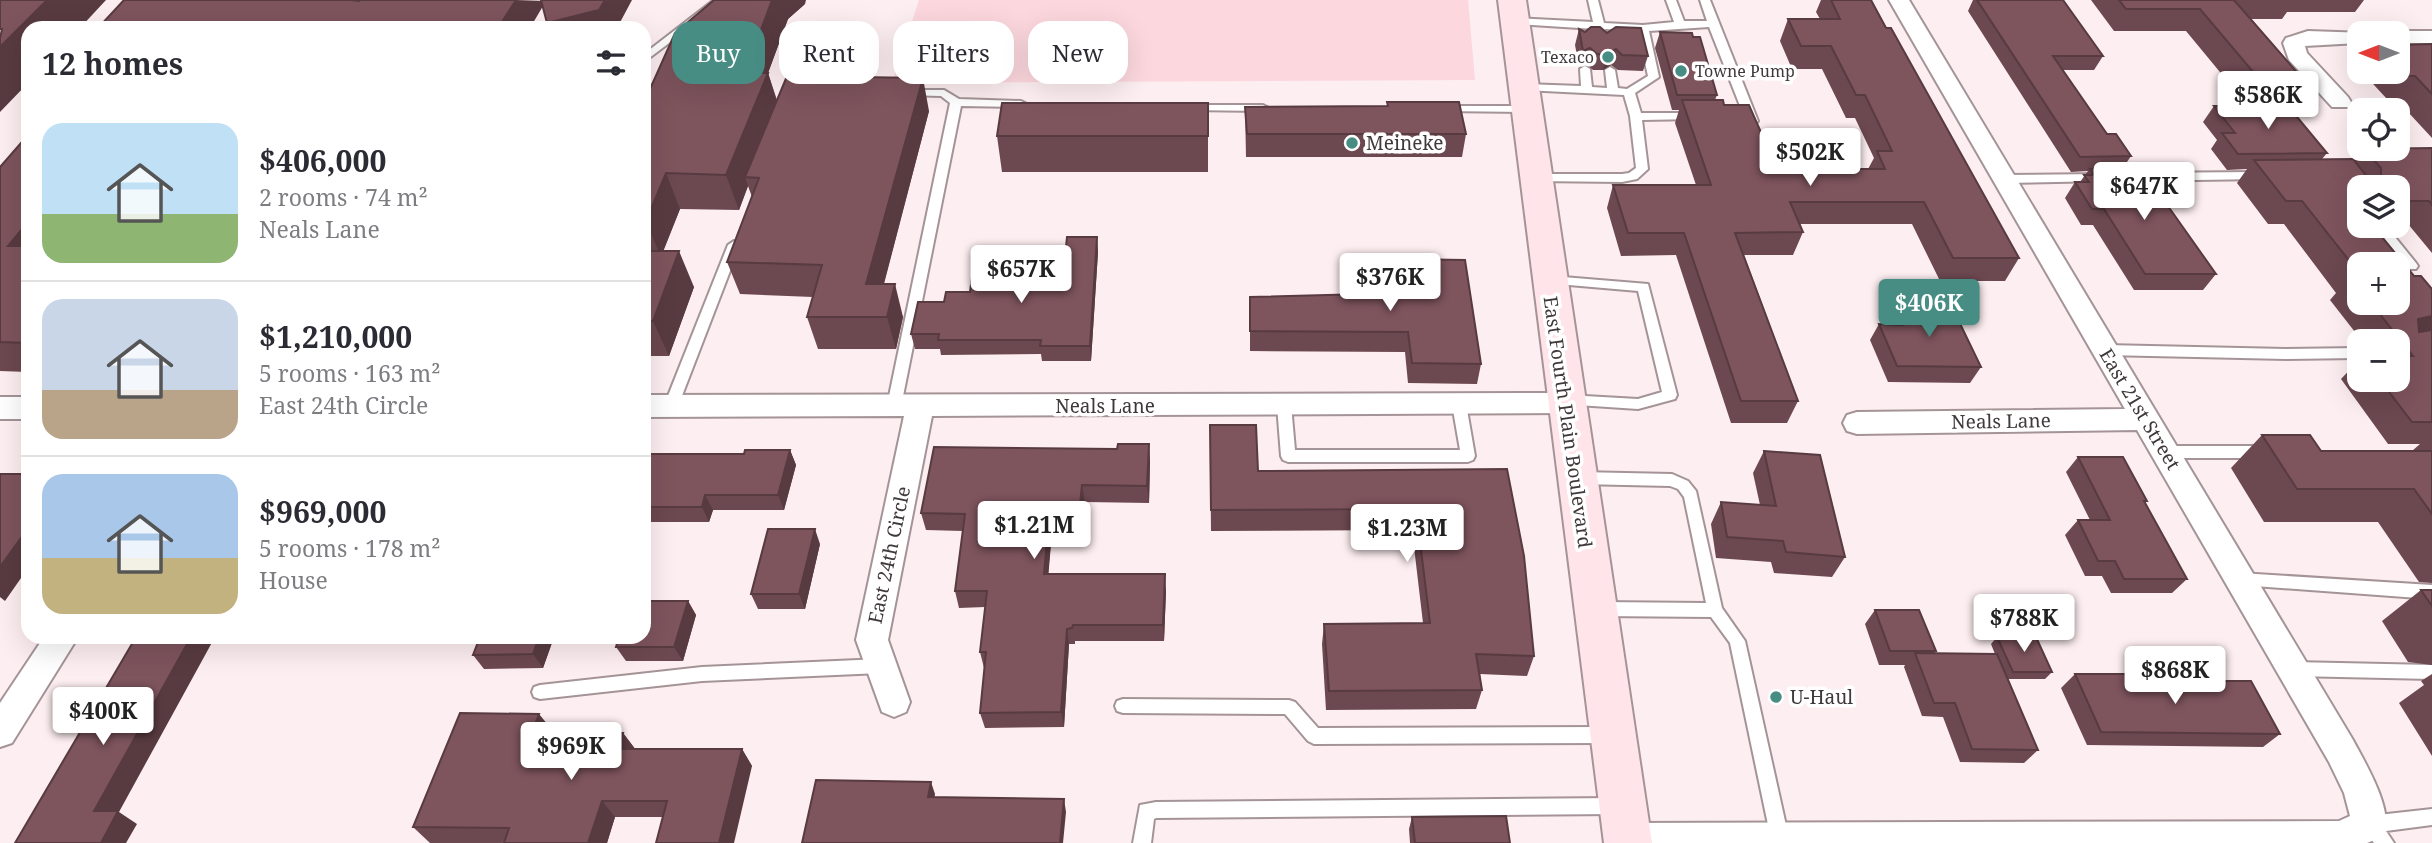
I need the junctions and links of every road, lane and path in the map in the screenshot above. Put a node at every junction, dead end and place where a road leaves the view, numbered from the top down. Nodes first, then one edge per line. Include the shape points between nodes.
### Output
1 (721, 0) edge
2 (1593, 0) edge
3 (1671, 0) edge
4 (1705, 0) edge
5 (1899, 0) edge
6 (1513, 11) edge
7 (1680, 24) junction
8 (1713, 24) junction
9 (1598, 25) junction
10 (1643, 27) junction
11 (2347, 37) edge
12 (2410, 37) edge
13 (2432, 37) edge
14 (1604, 43) edge
15 (651, 54) edge
16 (1585, 69) edge
17 (1610, 70) edge
18 (1587, 90) junction
19 (890, 92) edge
20 (1613, 92) junction
21 (1629, 92) junction
22 (1524, 98) junction
23 (956, 102) junction
24 (2340, 102) dead end
25 (1036, 104) edge
26 (1182, 107) edge
27 (1279, 108) edge
28 (1430, 109) edge
29 (1636, 116) junction
30 (1704, 117) edge
31 (1731, 117) edge
32 (2269, 176) edge
33 (1535, 178) junction
34 (2005, 179) junction
35 (740, 230) edge
36 (2389, 238) edge
37 (2412, 266) dead end
38 (1549, 279) junction
39 (2105, 350) junction
40 (2347, 353) edge
41 (1565, 401) junction
42 (1459, 404) junction
43 (1284, 405) junction
44 (657, 406) edge
45 (907, 406) junction
46 (0, 408) edge
47 (21, 408) edge
48 (2146, 419) junction
49 (1857, 423) dead end
50 (2165, 452) junction
51 (2285, 453) edge
52 (1576, 478) junction
53 (2240, 579) junction
54 (2432, 592) edge
55 (1594, 609) junction
56 (1715, 610) junction
57 (57, 644) edge
58 (881, 666) junction
59 (2293, 669) junction
60 (2432, 672) edge
61 (540, 692) dead end
62 (894, 702) dead end
63 (1122, 706) dead end
64 (0, 732) edge
65 (1611, 734) junction
66 (2432, 817) edge
67 (1626, 830) edge
68 (2377, 834) edge
69 (1738, 841) edge
70 (1790, 841) edge
71 (1142, 843) edge

1 - 15 lane
2 - 9 lane
3 - 7 lane
4 - 8 lane
5 - 34 street, East 21st Street
6 - 9 lane via 1577,29
6 - 22 main road, East Fourth Plain Boulevard
7 - 8 lane
7 - 10 lane
8 - 31 lane via 1753,123
9 - 10 lane
9 - 14 lane
10 - 21 lane via 1654,77
11 - 24 street via 2308,37 2294,43 2297,55
12 - 13 street
16 - 18 lane
17 - 20 lane
18 - 20 lane
18 - 22 lane
19 - 23 lane via 944,93
20 - 21 lane
21 - 29 lane
22 - 28 lane
22 - 33 main road, East Fourth Plain Boulevard
23 - 25 lane
23 - 45 lane
26 - 27 lane
29 - 30 lane
29 - 33 lane via 1643,158 1642,169 1633,176
32 - 34 lane
33 - 38 main road, East Fourth Plain Boulevard
34 - 39 street, East 21st Street
35 - 44 lane
36 - 37 lane
38 - 41 main road, East Fourth Plain Boulevard
38 - 41 lane via 1643,287 1670,395 1638,404
39 - 40 lane
39 - 48 street, East 21st Street
41 - 42 street, Neals Lane
41 - 52 main road, East Fourth Plain Boulevard
42 - 43 street, Neals Lane
42 - 43 lane via 1468,456 1288,456
43 - 45 street, Neals Lane
44 - 45 street, Neals Lane
45 - 58 street, East 24th Circle via 872,640
46 - 47 street
48 - 49 street, Neals Lane
48 - 50 street, East 21st Street
50 - 51 lane
50 - 53 street, East 21st Street
52 - 55 main road, East Fourth Plain Boulevard
52 - 56 lane via 1672,480 1683,485 1691,495
53 - 54 lane
53 - 59 street, East 21st Street
55 - 56 lane
55 - 65 main road, East Fourth Plain Boulevard
56 - 70 lane via 1737,641
57 - 64 street
58 - 61 lane via 702,674
58 - 62 street, East 24th Circle
59 - 60 lane
59 - 68 street, East 21st Street via 2361,790
63 - 65 lane via 1289,707 1314,736
65 - 67 main road, East Fourth Plain Boulevard
66 - 68 lane
67 - 69 street
67 - 71 lane via 1156,810 1146,811
68 - 70 street via 2342,838
69 - 70 street

